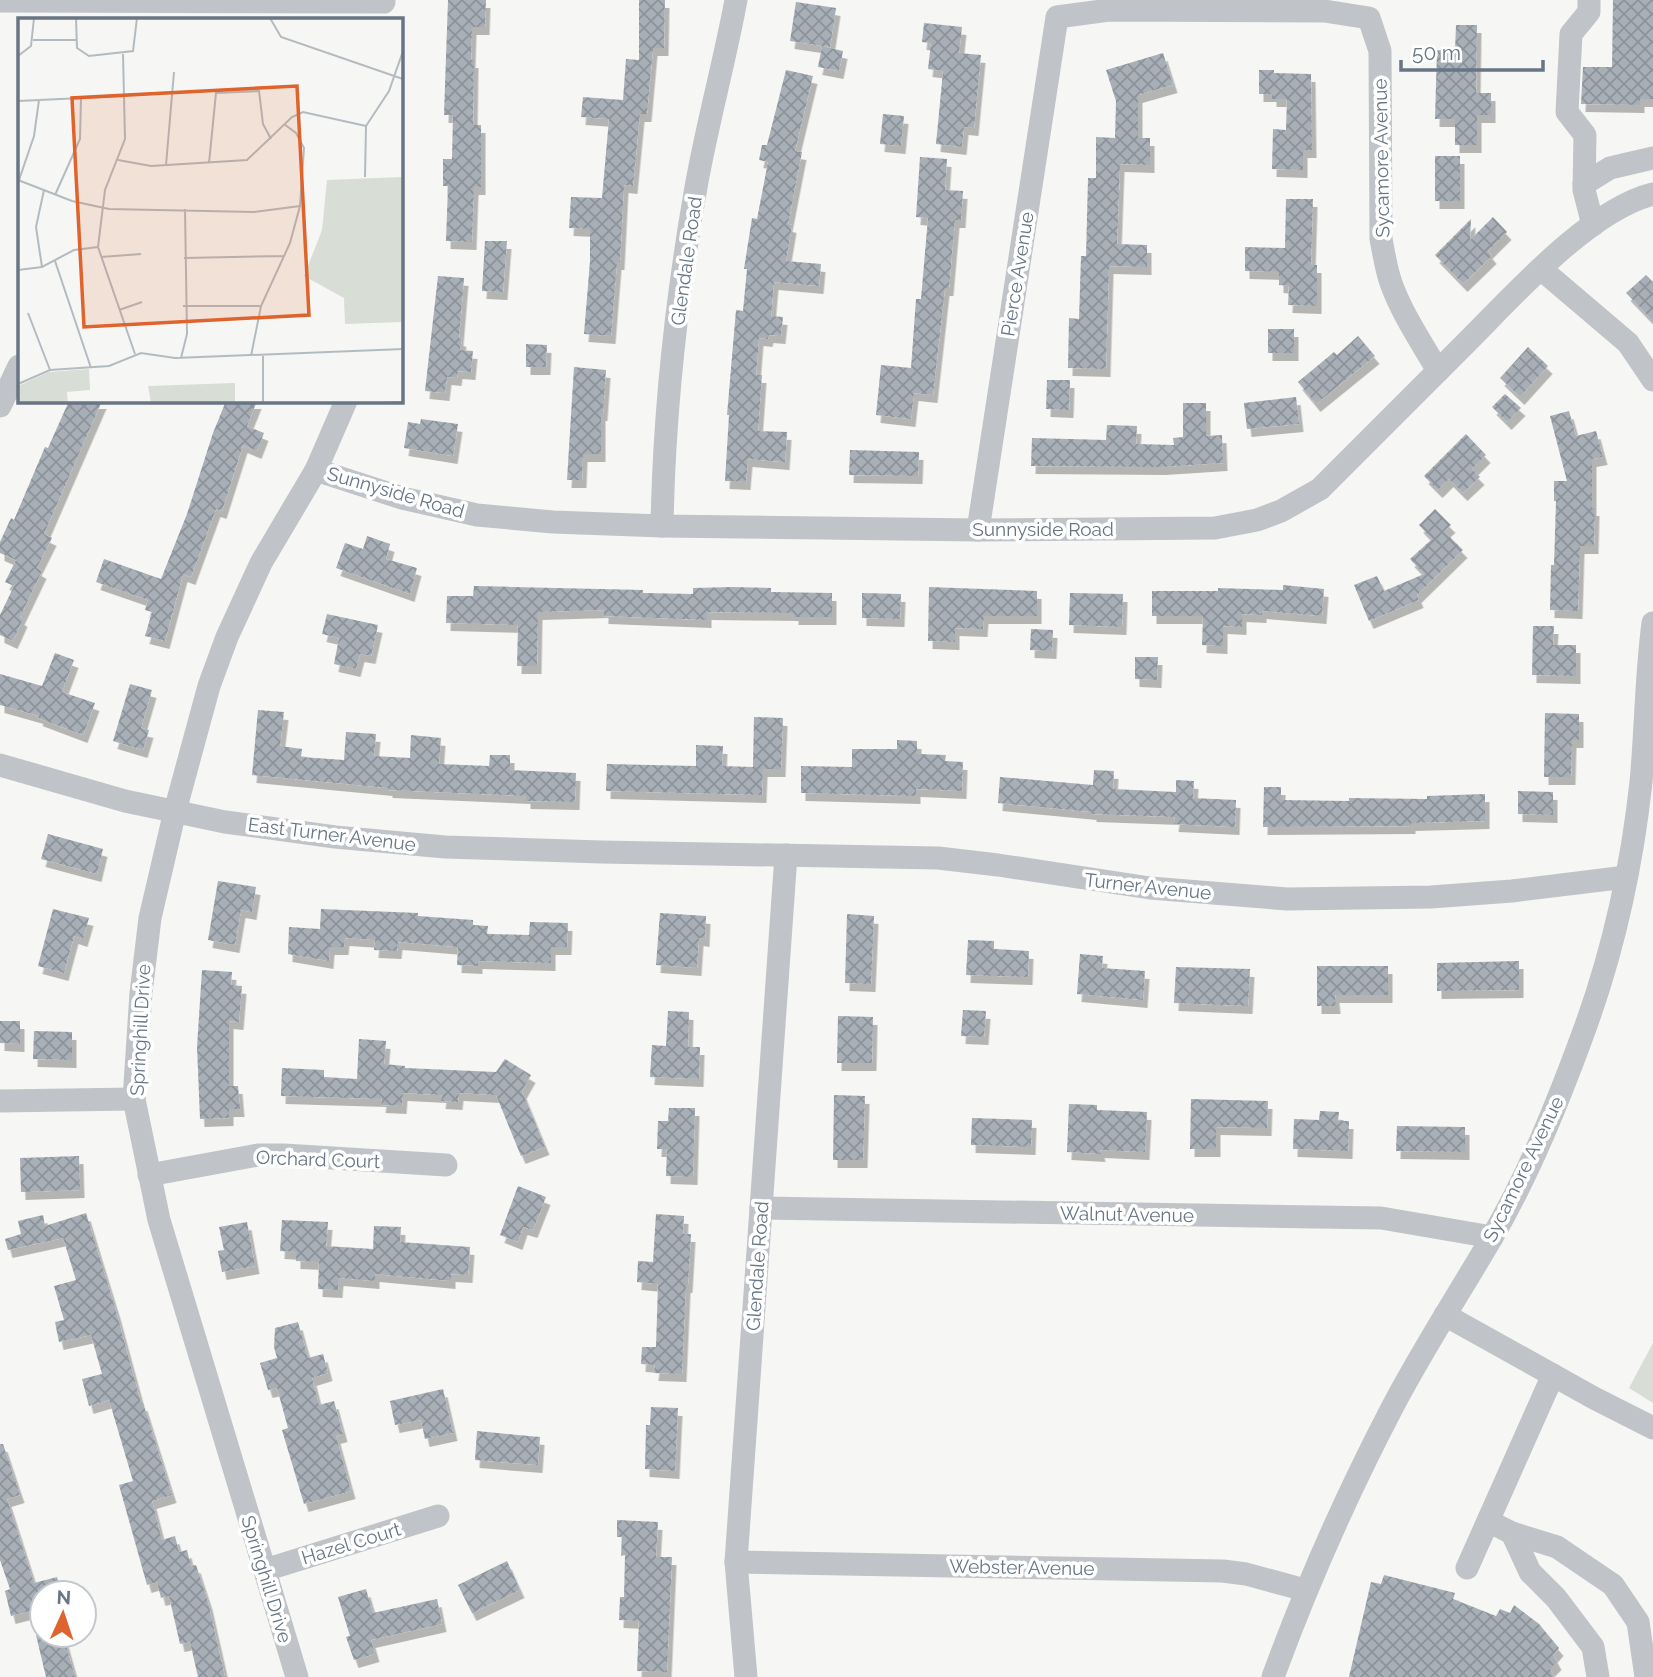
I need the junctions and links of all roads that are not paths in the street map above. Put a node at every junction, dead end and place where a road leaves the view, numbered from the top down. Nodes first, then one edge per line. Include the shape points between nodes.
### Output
1 (736, 0) edge
2 (1589, 0) edge
3 (0, 1) edge
4 (384, 7) edge
5 (70, 10) edge
6 (1370, 18) joint
7 (1653, 158) edge
8 (1584, 184) junction
9 (1653, 194) edge
10 (1593, 225) junction
11 (1541, 269) junction
12 (18, 368) edge
13 (1438, 371) junction
14 (1653, 380) edge
15 (346, 402) edge
16 (0, 406) edge
17 (316, 470) junction
18 (662, 526) junction
19 (978, 530) junction
20 (1653, 623) edge
21 (0, 765) edge
22 (175, 811) junction
23 (671, 853) joint
24 (786, 855) junction
25 (1626, 877) junction
26 (134, 1099) junction
27 (0, 1101) edge
28 (446, 1165) dead end
29 (149, 1175) junction
30 (761, 1209) junction
31 (1492, 1237) junction
32 (1446, 1315) junction
33 (1553, 1375) junction
34 (1653, 1428) edge
35 (438, 1516) dead end
36 (1488, 1521) junction
37 (1512, 1533) junction
38 (736, 1562) junction
39 (1467, 1568) dead end
40 (265, 1570) junction
41 (1305, 1590) junction
42 (297, 1677) edge
43 (746, 1677) edge
44 (1273, 1677) edge
45 (1598, 1677) edge
46 (1646, 1677) edge

1 - 18 street, Glendale Road via 695,192 680,298 666,415
2 - 8 street via 1589,12 1571,34 1567,112 1585,135
3 - 5 street
4 - 5 street
6 - 13 street, Sycamore Avenue via 1380,51 1385,261 1400,304
6 - 19 street, Pierce Avenue via 1324,11 1122,10 1057,17
7 - 8 street via 1610,168
8 - 10 street
9 - 10 street, Sunnyside Road via 1623,204
10 - 11 street, Sunnyside Road
11 - 13 street, Sunnyside Road
11 - 14 street via 1628,343
12 - 16 street
13 - 19 street, Sunnyside Road via 1320,489 1257,520 1215,528
15 - 17 street, Springhill Drive
17 - 18 street, Sunnyside Road via 402,498 477,515
17 - 22 street, Springhill Drive via 261,563 227,637
18 - 19 street, Sunnyside Road
20 - 25 street, Sycamore Avenue via 1641,783
21 - 22 street, East Turner Avenue via 88,792
22 - 23 street, East Turner Avenue via 335,837 445,847
22 - 26 street, Springhill Drive via 150,918
23 - 24 street, Turner Avenue
24 - 25 street, Turner Avenue via 938,858 1150,888 1287,899 1431,897
24 - 30 street, Glendale Road
25 - 31 street, Sycamore Avenue via 1586,1028 1538,1145
26 - 27 street
26 - 29 street, Springhill Drive
28 - 29 street, Orchard Court via 258,1155
29 - 40 street, Springhill Drive
30 - 31 street, Walnut Avenue via 1381,1218
30 - 38 street, Glendale Road
31 - 32 street, Sycamore Avenue
32 - 33 street
32 - 41 street, Sycamore Avenue via 1393,1406
33 - 34 street
33 - 36 street
35 - 40 street, Hazel Court
36 - 37 street
36 - 39 street
37 - 45 street via 1530,1572 1593,1647
37 - 46 street via 1557,1547 1613,1585 1638,1622
38 - 41 street, Webster Avenue via 1223,1571
38 - 43 street, Glendale Road
40 - 42 street, Springhill Drive
41 - 44 street, Sycamore Avenue

